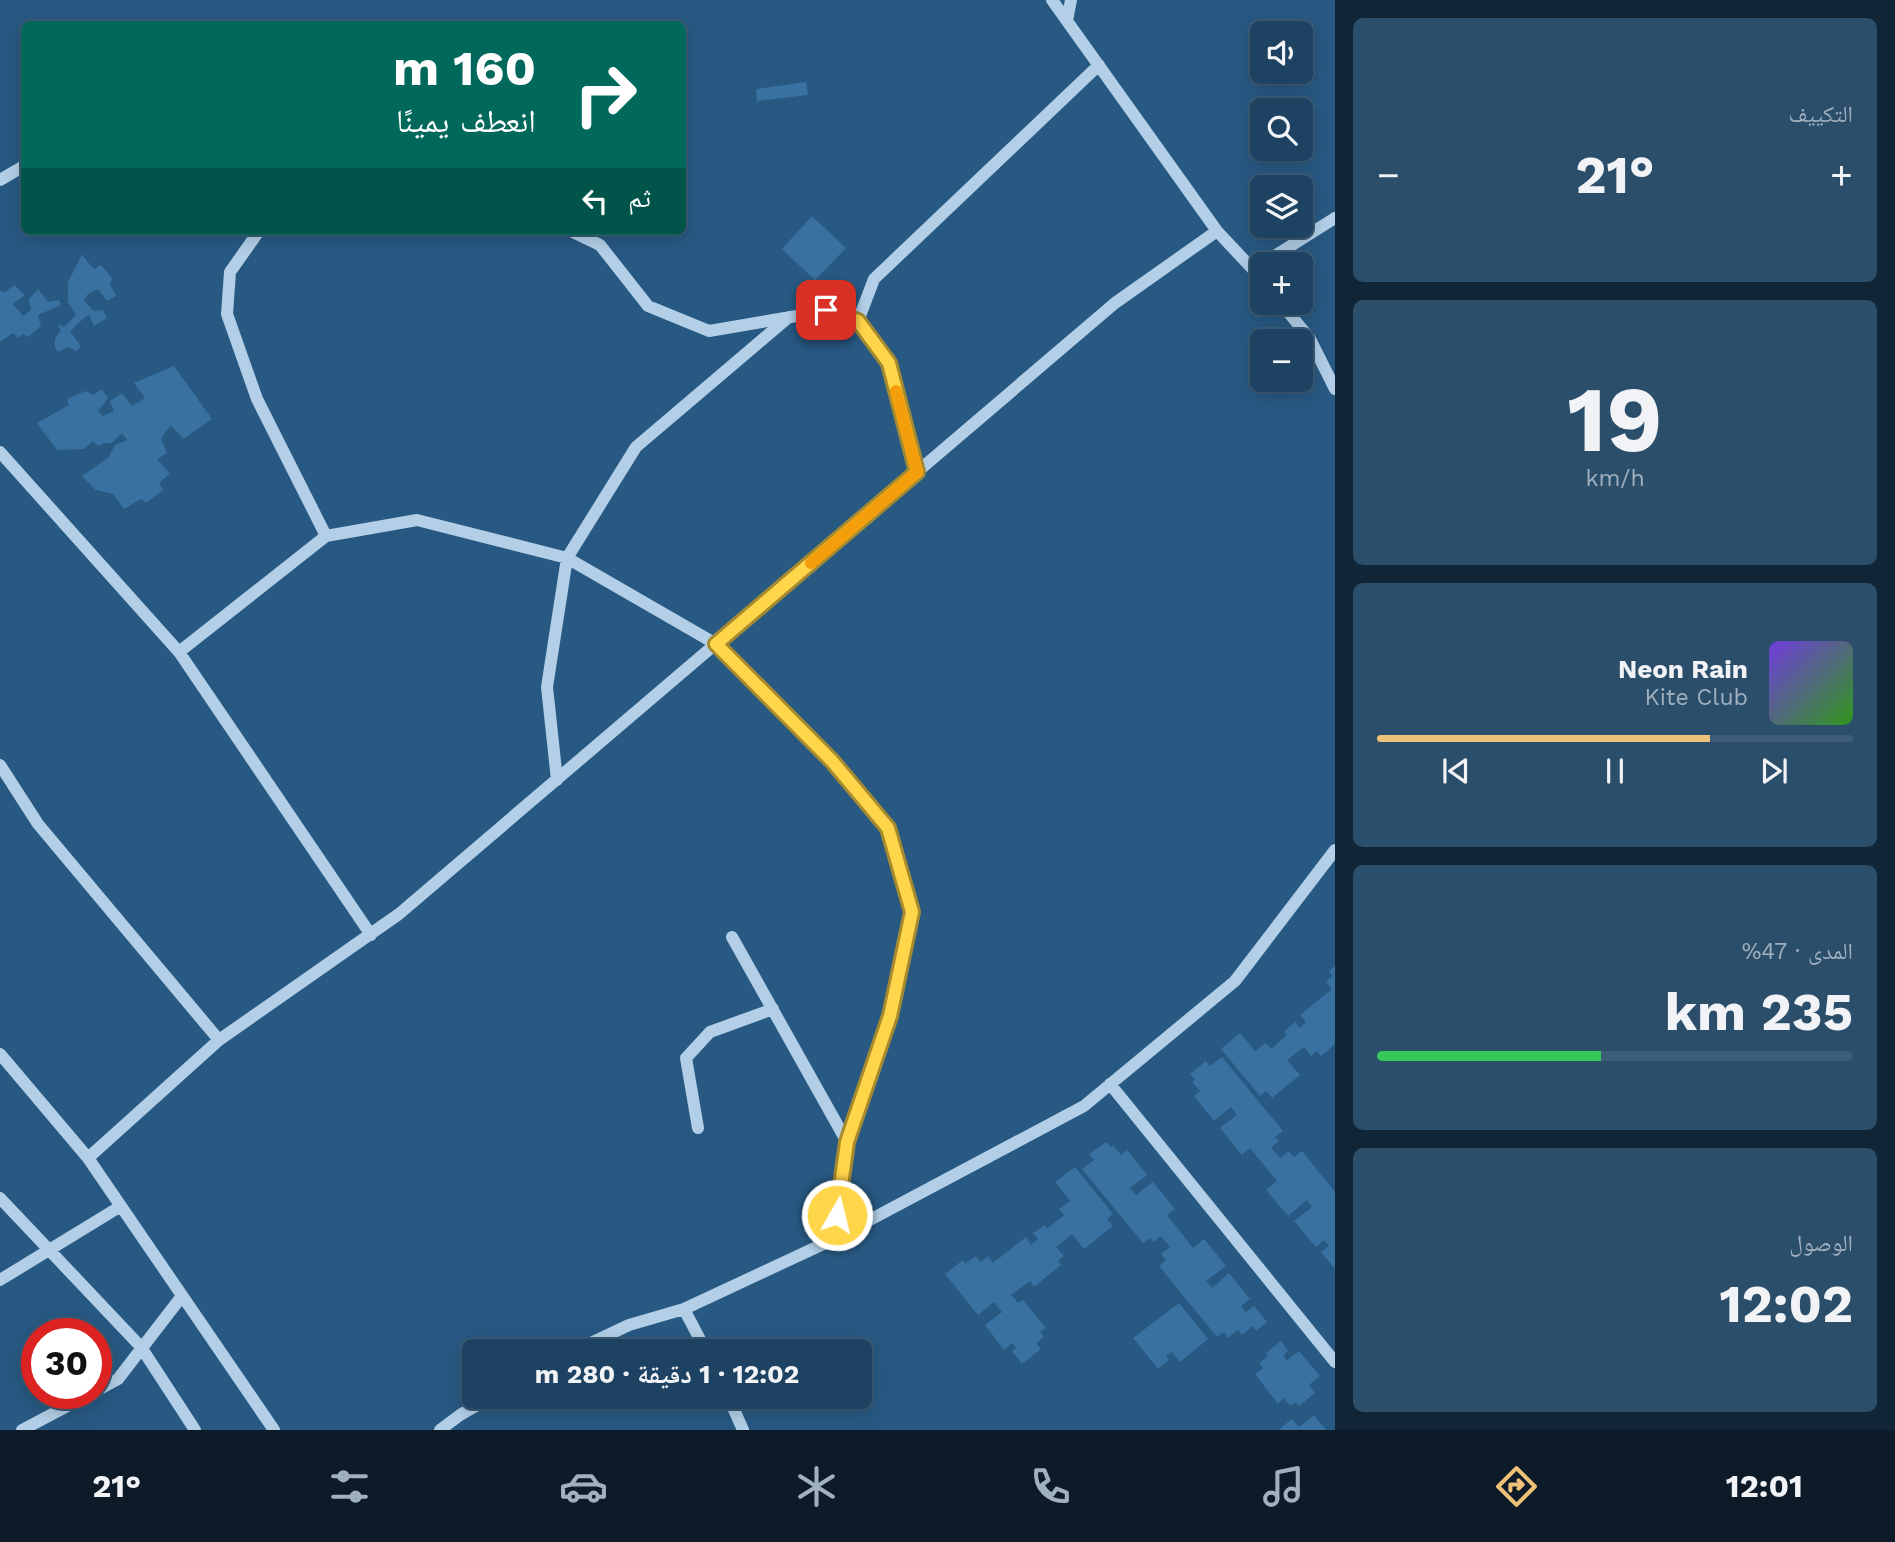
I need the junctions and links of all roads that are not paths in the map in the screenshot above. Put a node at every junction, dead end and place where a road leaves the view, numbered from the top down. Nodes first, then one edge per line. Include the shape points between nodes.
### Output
1 (1052, 0) edge
2 (1071, 0) edge
3 (1067, 21) junction
4 (1098, 65) junction
5 (21, 168) edge
6 (0, 180) edge
7 (1335, 218) edge
8 (1217, 231) junction
9 (256, 235) edge
10 (579, 235) edge
11 (1288, 252) edge
12 (1250, 266) edge
13 (1291, 315) edge
14 (789, 317) junction
15 (858, 321) junction
16 (1335, 389) edge
17 (0, 452) edge
18 (917, 472) junction
19 (326, 536) junction
20 (567, 558) junction
21 (716, 644) junction
22 (178, 652) junction
23 (0, 765) edge
24 (557, 780) junction
25 (1335, 850) edge
26 (371, 935) junction
27 (732, 937) dead end
28 (773, 1009) junction
29 (219, 1040) junction
30 (0, 1054) edge
31 (1110, 1084) junction
32 (698, 1128) dead end
33 (847, 1142) junction
34 (88, 1158) junction
35 (0, 1198) edge
36 (121, 1206) junction
37 (834, 1240) junction
38 (48, 1251) junction
39 (0, 1280) edge
40 (182, 1296) junction
41 (684, 1309) junction
42 (599, 1339) edge
43 (700, 1339) edge
44 (141, 1347) junction
45 (1335, 1362) edge
46 (112, 1382) edge
47 (62, 1409) edge
48 (470, 1409) edge
49 (734, 1409) edge
50 (22, 1430) edge
51 (195, 1430) edge
52 (274, 1430) edge
53 (440, 1430) edge
54 (743, 1430) edge

1 - 3 street
2 - 3 street
3 - 4 street
4 - 8 street
4 - 15 street via 874,279
5 - 6 street
7 - 11 street
8 - 12 street
8 - 18 street via 1115,303
9 - 19 street via 230,272 227,314 257,399
10 - 14 street via 600,245 648,306 709,331
13 - 16 street via 1310,339
14 - 15 street via 826,310
14 - 20 street via 636,447
15 - 18 street via 889,363
17 - 22 street
18 - 21 street
19 - 20 street via 417,520
19 - 22 street
20 - 21 street
20 - 24 street via 547,687
21 - 24 street
21 - 33 street via 832,761 888,828 912,912 890,1016
22 - 26 street
23 - 29 street via 38,824
24 - 26 street
25 - 31 street via 1235,981
26 - 29 street
27 - 28 street
28 - 32 street via 710,1032 686,1058
28 - 33 street
29 - 34 street
30 - 34 street
31 - 37 street via 1084,1106
31 - 45 street
33 - 37 street
34 - 36 street
35 - 38 street
36 - 38 street
36 - 40 street
37 - 41 street
38 - 39 street
38 - 44 street
40 - 44 street
40 - 52 street
41 - 42 street
41 - 43 street
44 - 46 street
44 - 51 street
47 - 50 street
48 - 53 street
49 - 54 street

